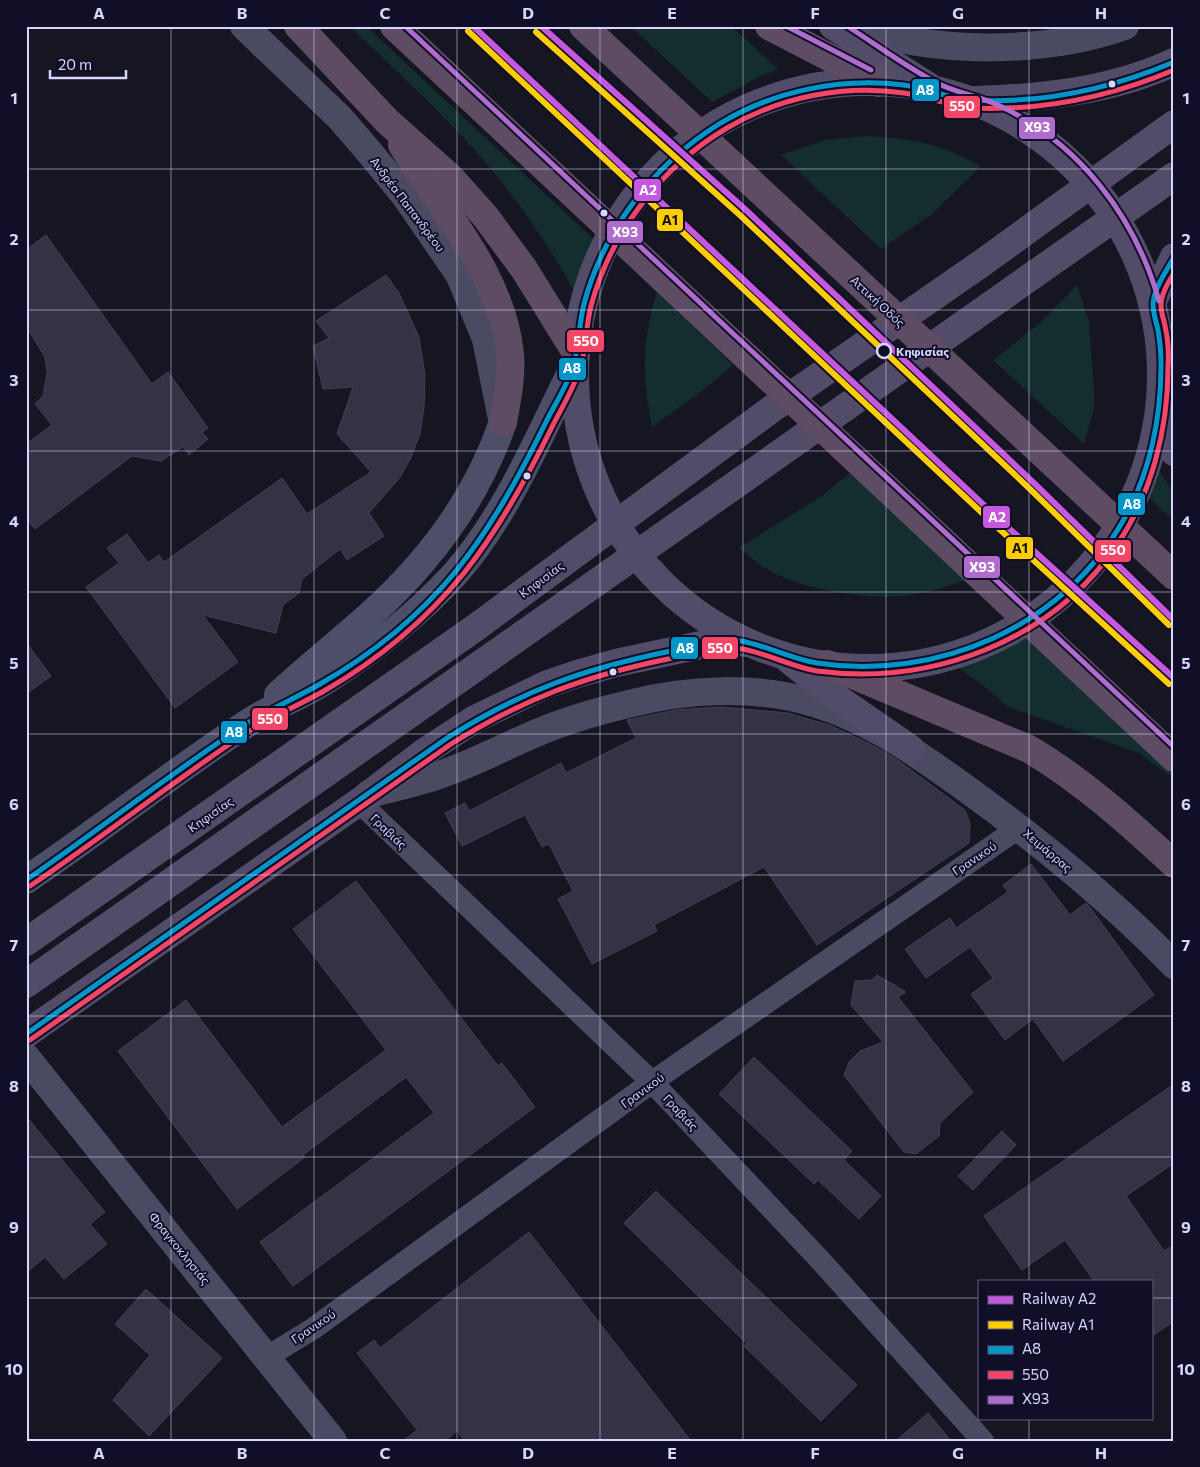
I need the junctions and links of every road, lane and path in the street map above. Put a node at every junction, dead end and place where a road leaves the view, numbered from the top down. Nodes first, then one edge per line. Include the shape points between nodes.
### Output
1 (244, 26) edge
2 (298, 26) edge
3 (394, 26) edge
4 (583, 26) edge
5 (769, 26) edge
6 (833, 26) edge
7 (855, 26) edge
8 (1125, 26) edge
9 (1174, 62) edge
10 (879, 83) junction
11 (937, 91) junction
12 (967, 100) junction
13 (387, 121) junction
14 (1174, 124) edge
15 (1174, 176) edge
16 (1174, 258) edge
17 (1149, 294) junction
18 (576, 351) junction
19 (503, 422) junction
20 (1161, 440) edge
21 (1174, 576) edge
22 (753, 644) junction
23 (783, 654) junction
24 (827, 664) junction
25 (252, 720) junction
26 (911, 749) junction
27 (1174, 758) edge
28 (364, 798) junction
29 (1020, 827) junction
30 (1174, 864) edge
31 (26, 880) edge
32 (26, 942) edge
33 (1174, 965) edge
34 (26, 984) edge
35 (26, 1034) edge
36 (26, 1057) edge
37 (652, 1082) junction
38 (268, 1357) junction
39 (333, 1441) edge
40 (984, 1441) edge

1 - 19 street, Ανδρέα Παπανδρέου via 340,118 406,197 459,274 486,340
2 - 13 highway
3 - 27 highway
4 - 21 highway, Αττική Οδός
5 - 10 highway
6 - 11 main road
7 - 8 street via 919,42 964,47 1015,46 1075,39
9 - 12 main road via 1115,83 1066,94
10 - 11 main road
10 - 18 main road via 807,89 773,99 723,120 679,151 636,197 611,235 590,284
11 - 12 main road
12 - 17 main road via 996,112 1049,145 1094,189 1128,241
13 - 18 highway via 451,178 485,216 524,268
13 - 19 highway via 482,269 496,299 510,356
14 - 32 main road, Κηφισίας via 745,428 475,628
15 - 34 main road
16 - 17 main road
17 - 20 main road via 1161,360
18 - 22 main road via 579,419 591,470 624,535 644,565 684,602
18 - 25 main road via 503,504 455,574 425,604 358,658 325,681
19 - 25 main road via 476,486 428,555 370,615
20 - 24 main road via 1129,511 1094,563 1024,624 967,651 937,659 875,667
22 - 23 main road
22 - 28 main road via 716,641 616,663 545,685 450,734
23 - 24 main road
23 - 26 main road via 837,698
24 - 30 highway via 1029,749 1086,786
25 - 31 main road
26 - 28 street, Χειμάρρας via 848,716 814,703 741,691 692,694 660,697 554,726 428,779
26 - 29 street, Χειμάρρας
28 - 35 main road
28 - 37 street, Γραβιάς
29 - 33 street, Χειμάρρας via 1098,892
29 - 37 street, Γρανικού
36 - 38 street, Φραγκοκλησιάς
37 - 38 street, Γρανικού via 322,1322
37 - 40 street, Γραβιάς via 821,1261
38 - 39 street, Φραγκοκλησιάς

